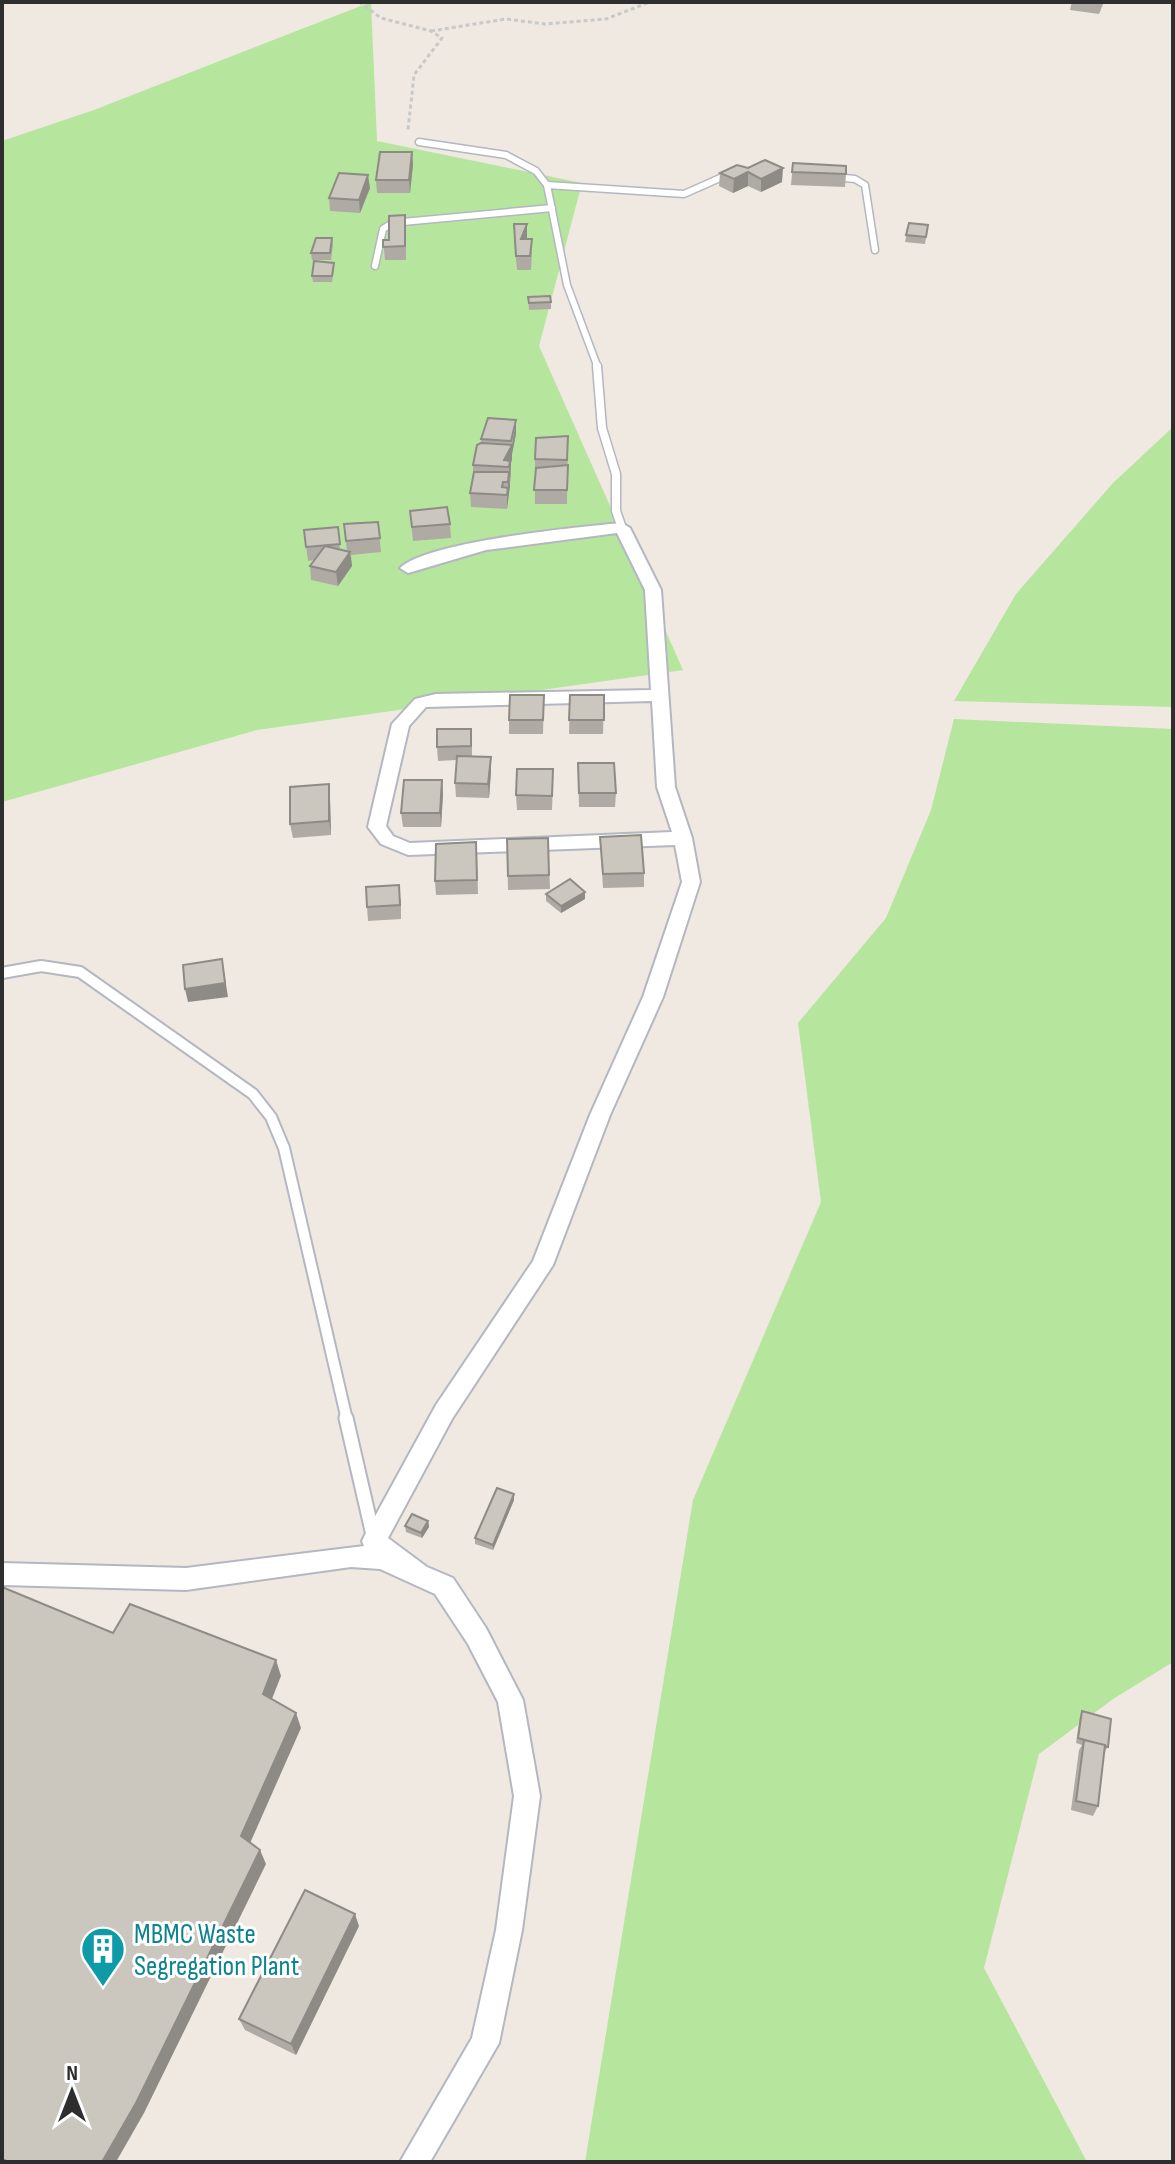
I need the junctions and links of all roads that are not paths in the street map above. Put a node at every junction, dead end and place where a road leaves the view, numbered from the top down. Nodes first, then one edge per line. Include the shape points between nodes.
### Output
1 (419, 142) road end
2 (744, 169) edge
3 (830, 177) edge
4 (547, 185) junction
5 (552, 208) junction
6 (875, 250) dead end
7 (375, 266) dead end
8 (622, 528) junction
9 (408, 568) dead end
10 (660, 695) junction
11 (683, 838) junction
12 (2, 973) edge
13 (374, 1541) junction
14 (418, 1573) junction
15 (2, 1574) edge
16 (414, 2162) edge

1 - 4 lane via 512,156
2 - 4 lane via 684,194
3 - 6 lane via 865,185
4 - 5 lane
5 - 7 lane via 392,223 383,229
5 - 8 lane via 567,285 598,367 602,428 616,474 616,511
8 - 9 street via 544,535
8 - 10 street via 653,590
10 - 11 street via 666,787
10 - 11 street via 421,703 401,724 377,827 387,840 408,849
11 - 13 street via 691,882 682,918 542,1265 444,1412
12 - 13 lane via 54,965 80,972 253,1094 271,1117 284,1148
13 - 14 street
14 - 15 street via 382,1558 351,1556 186,1579
14 - 16 street via 444,1586 510,1700 527,1796 509,1930 485,2043

